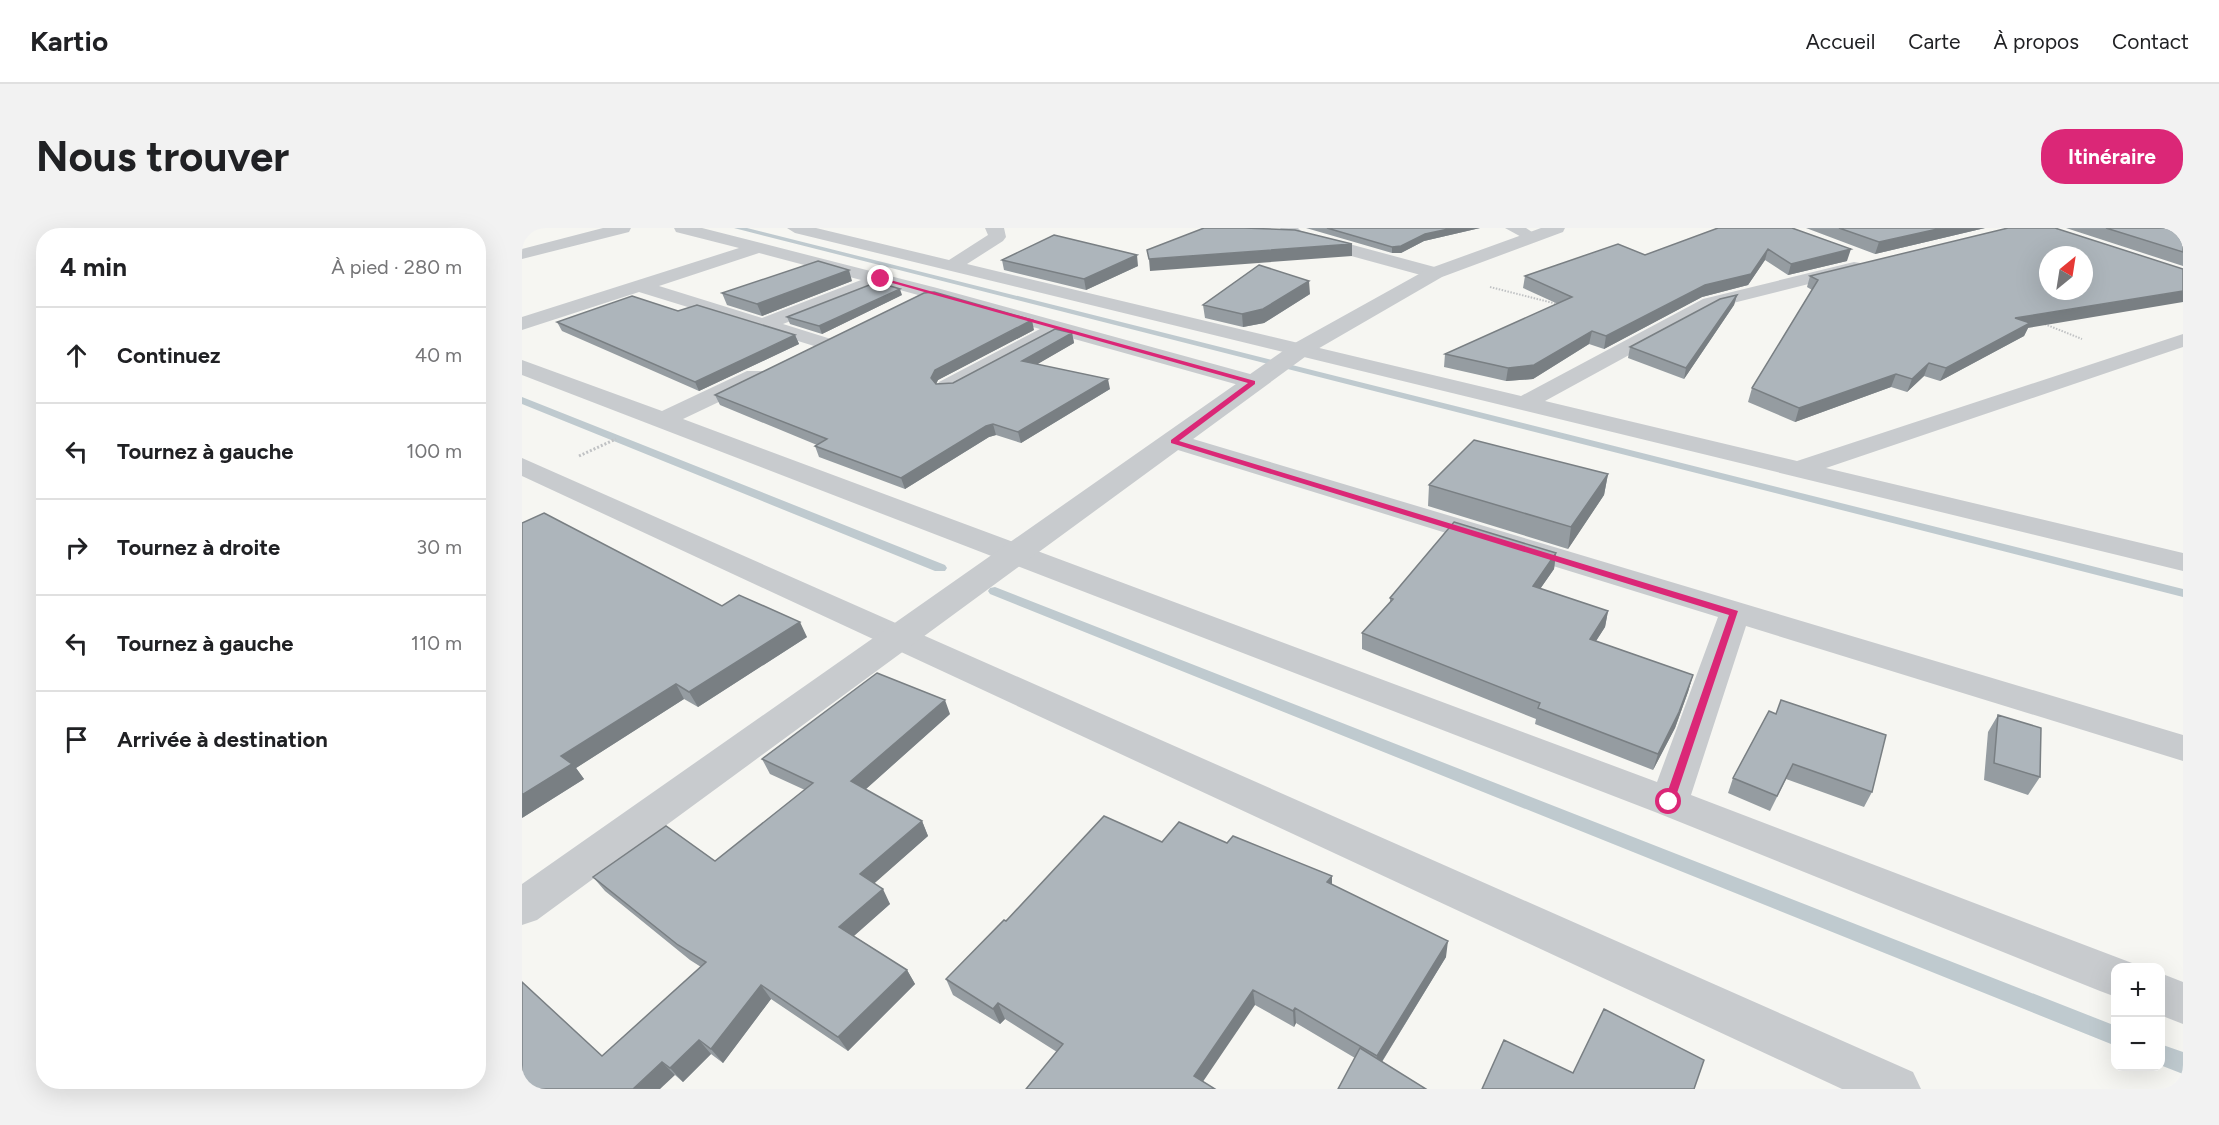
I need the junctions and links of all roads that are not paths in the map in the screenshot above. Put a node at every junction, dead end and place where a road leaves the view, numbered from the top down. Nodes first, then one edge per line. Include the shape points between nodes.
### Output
1 (623, 228) edge
2 (682, 228) edge
3 (795, 228) edge
4 (842, 228) edge
5 (993, 228) edge
6 (1557, 228) edge
7 (1521, 232) edge
8 (1286, 233) edge
9 (817, 234) junction
10 (757, 248) junction
11 (1843, 251) edge
12 (522, 254) edge
13 (953, 265) junction
14 (1435, 273) junction
15 (881, 279) junction
16 (639, 286) junction
17 (930, 292) junction
18 (898, 307) edge
19 (522, 324) edge
20 (764, 324) junction
21 (1059, 327) junction
22 (845, 333) edge
23 (2183, 340) edge
24 (824, 343) junction
25 (792, 358) edge
26 (1278, 365) junction
27 (522, 367) edge
28 (771, 368) edge
29 (946, 387) edge
30 (1525, 403) junction
31 (665, 419) junction
32 (1174, 441) junction
33 (522, 466) edge
34 (1796, 470) junction
35 (1016, 553) junction
36 (2183, 562) edge
37 (1735, 613) junction
38 (898, 637) junction
39 (2183, 748) edge
40 (1669, 802) junction
41 (522, 907) edge
42 (2111, 975) edge
43 (2165, 996) edge
44 (2183, 1003) edge
45 (1896, 1089) edge

1 - 12 street
2 - 10 street
3 - 9 street
4 - 9 street
5 - 13 street via 997,237
6 - 7 street
7 - 14 street
8 - 14 street
9 - 13 street
10 - 15 street
10 - 16 street
11 - 30 street via 1874,262 1710,303
13 - 26 street
14 - 26 street
15 - 17 street
15 - 20 street
16 - 19 street
16 - 20 street
17 - 18 street
17 - 21 street
20 - 24 street
21 - 26 street
21 - 29 street
22 - 24 street
23 - 34 street
24 - 25 street
26 - 30 street
26 - 32 street
27 - 31 street
28 - 31 street
30 - 34 street
31 - 35 street
32 - 35 street
32 - 37 street
33 - 38 street
34 - 36 street
35 - 38 street
35 - 40 street
37 - 39 street
37 - 40 street
38 - 41 street
38 - 45 street
40 - 42 street
43 - 44 street

